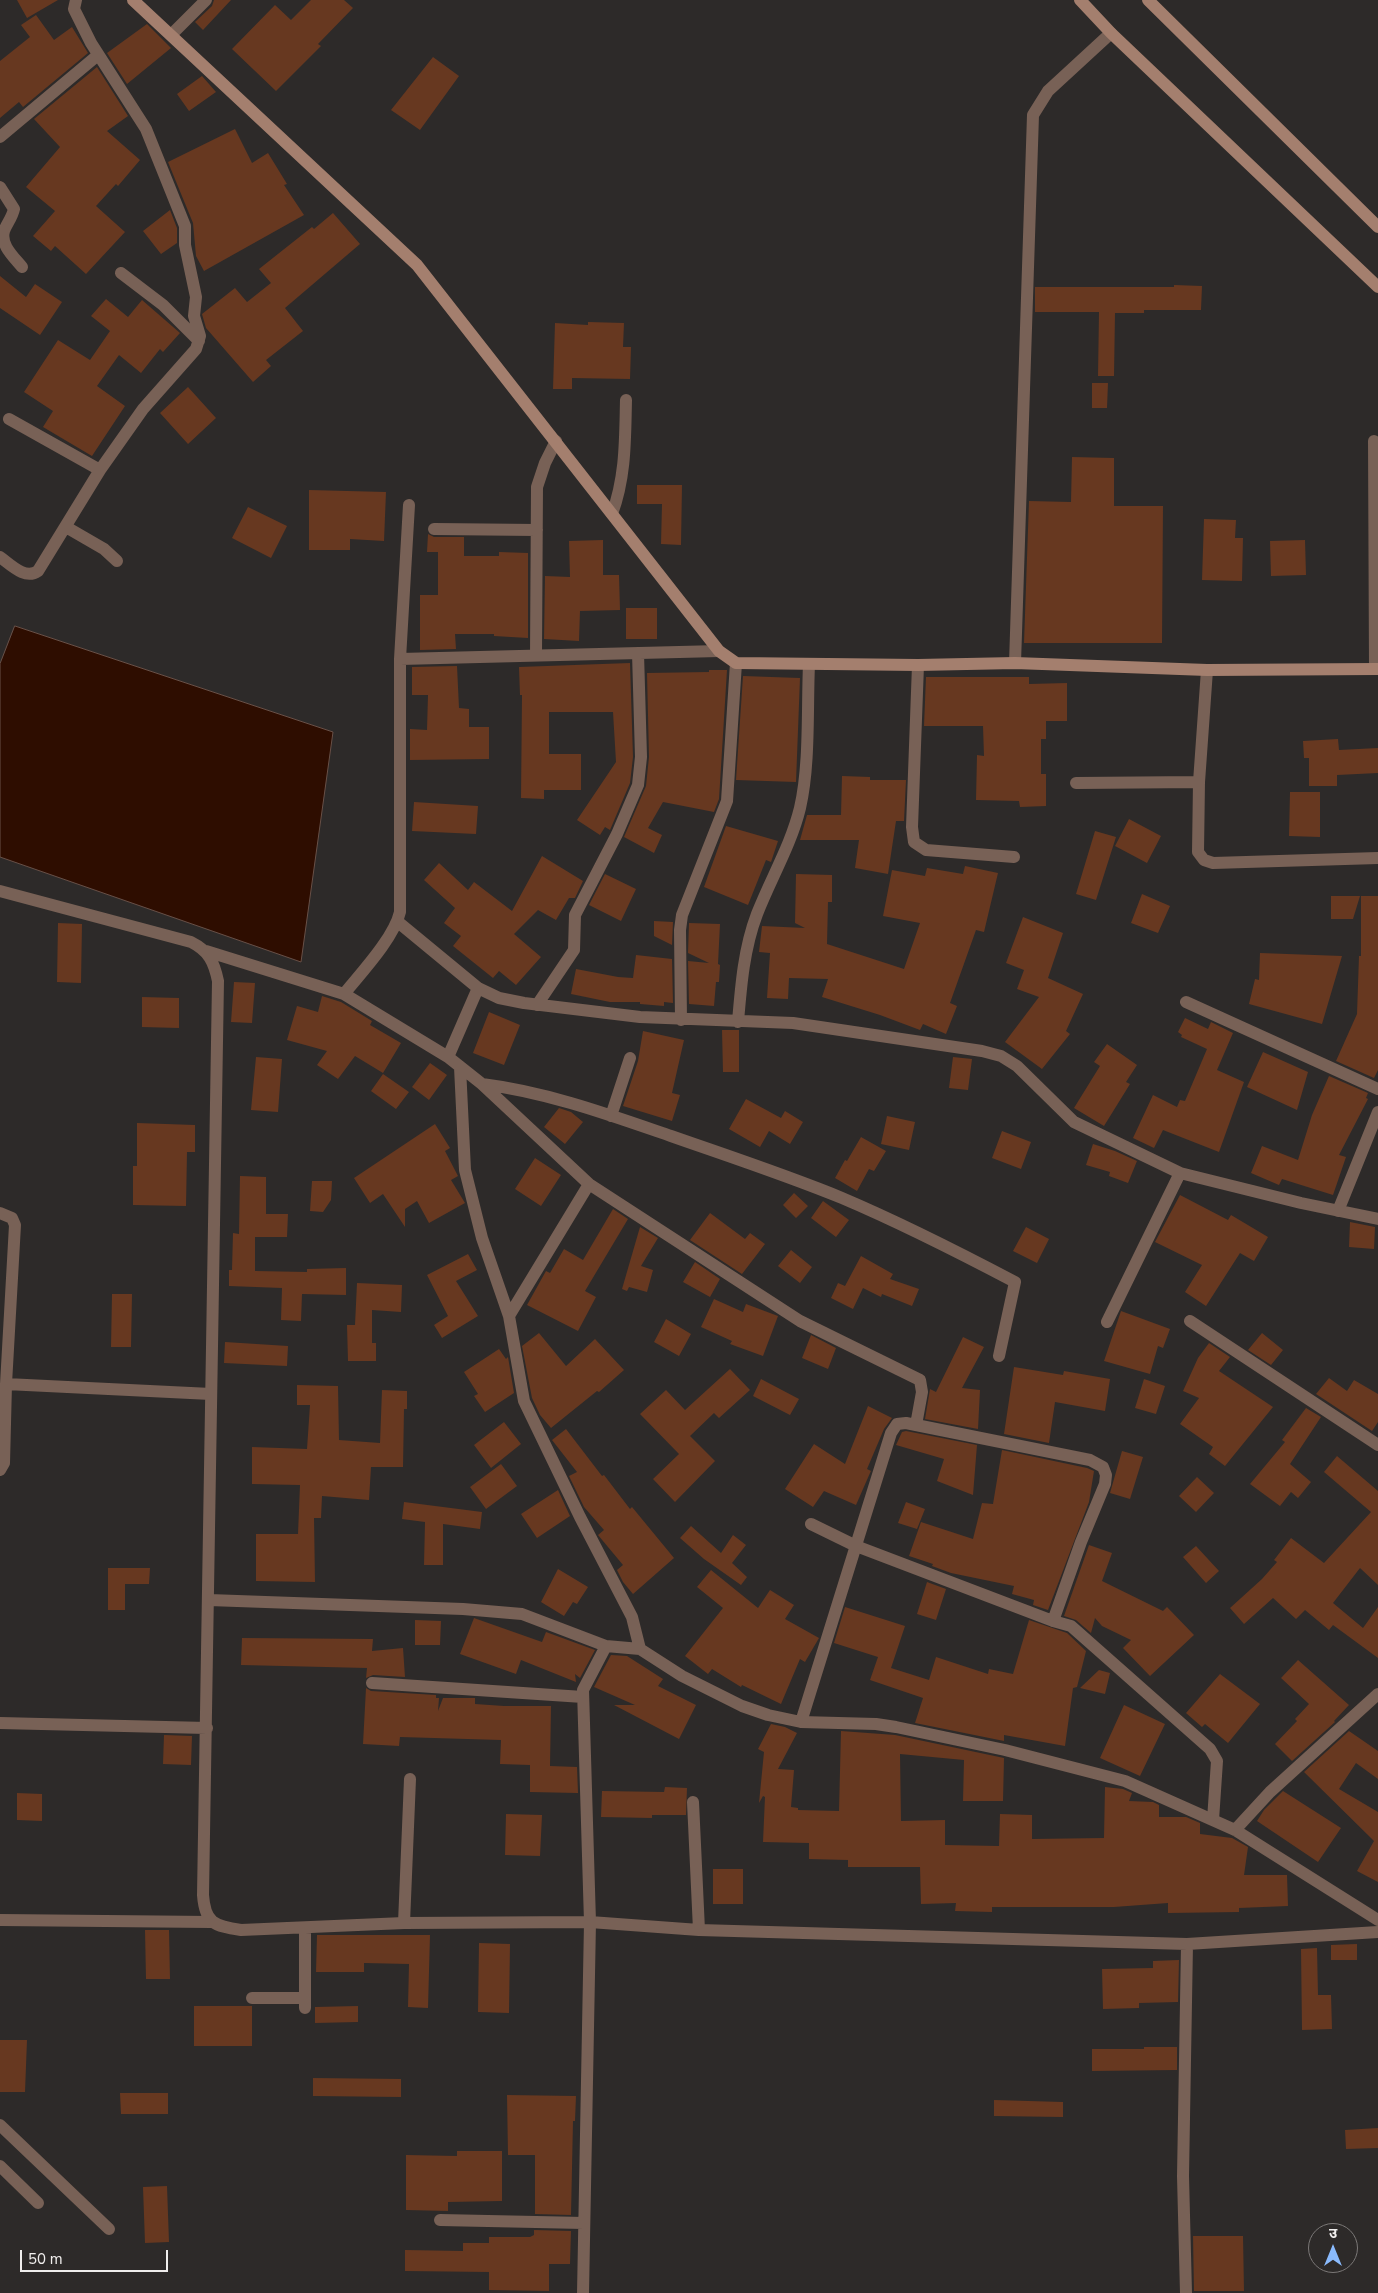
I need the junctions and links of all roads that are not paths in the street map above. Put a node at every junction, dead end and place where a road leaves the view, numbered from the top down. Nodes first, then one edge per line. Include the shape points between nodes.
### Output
1 (76, 0) edge
2 (134, 0) edge
3 (206, 0) edge
4 (1080, 0) edge
5 (1148, 0) edge
6 (1110, 33) junction
7 (172, 34) junction
8 (98, 55) junction
9 (0, 137) edge
10 (0, 188) edge
11 (1378, 227) edge
12 (22, 266) dead end
13 (121, 273) dead end
14 (1378, 287) edge
15 (199, 340) junction
16 (626, 400) dead end
17 (9, 419) dead end
18 (556, 441) junction
19 (1374, 441) dead end
20 (100, 470) junction
21 (409, 505) dead end
22 (612, 514) junction
23 (66, 527) junction
24 (434, 529) dead end
25 (536, 530) junction
26 (0, 558) edge
27 (117, 561) dead end
28 (719, 651) junction
29 (638, 653) junction
30 (536, 655) junction
31 (400, 659) junction
32 (736, 663) junction
33 (808, 664) junction
34 (1015, 664) junction
35 (918, 665) junction
36 (1377, 669) edge
37 (1206, 670) junction
38 (1076, 782) dead end
39 (1199, 782) junction
40 (1014, 857) dead end
41 (1378, 858) edge
42 (0, 891) edge
43 (398, 922) junction
44 (206, 951) junction
45 (478, 988) junction
46 (344, 994) junction
47 (1186, 1002) dead end
48 (537, 1005) junction
49 (681, 1020) junction
50 (738, 1022) junction
51 (448, 1057) junction
52 (630, 1058) dead end
53 (460, 1067) junction
54 (482, 1084) junction
55 (1378, 1089) edge
56 (1378, 1112) edge
57 (611, 1116) junction
58 (1180, 1172) junction
59 (589, 1184) junction
60 (1338, 1211) junction
61 (0, 1213) edge
62 (1378, 1219) edge
63 (509, 1316) junction
64 (1190, 1321) dead end
65 (1107, 1322) dead end
66 (999, 1356) dead end
67 (6, 1384) junction
68 (211, 1394) junction
69 (916, 1425) junction
70 (1378, 1444) edge
71 (0, 1470) edge
72 (811, 1524) dead end
73 (856, 1546) junction
74 (209, 1600) junction
75 (1053, 1622) junction
76 (606, 1646) junction
77 (640, 1649) junction
78 (372, 1683) dead end
79 (1378, 1694) edge
80 (583, 1697) junction
81 (801, 1722) junction
82 (0, 1724) edge
83 (207, 1728) junction
84 (410, 1779) dead end
85 (693, 1802) dead end
86 (1213, 1820) junction
87 (1235, 1830) junction
88 (0, 1920) edge
89 (1378, 1920) edge
90 (211, 1922) junction
91 (590, 1922) junction
92 (404, 1924) junction
93 (305, 1928) junction
94 (699, 1930) junction
95 (1378, 1932) edge
96 (1188, 1944) junction
97 (252, 1998) dead end
98 (0, 2125) edge
99 (0, 2166) edge
100 (38, 2203) dead end
101 (440, 2220) dead end
102 (584, 2223) junction
103 (109, 2229) dead end
104 (583, 2293) edge
105 (1186, 2293) edge

1 - 8 street via 74,9
2 - 7 street
3 - 7 street
4 - 6 street
5 - 11 street
6 - 14 street
6 - 34 street via 1048,91 1033,115
7 - 18 street via 417,265
8 - 9 street
8 - 15 street via 146,130 185,226
10 - 12 street via 14,209 3,232 3,240
13 - 15 street via 163,305
15 - 20 street via 196,349 143,409
16 - 22 street via 625,461 620,493
17 - 20 street
18 - 22 street
18 - 25 street via 537,487
19 - 36 street
20 - 23 street
21 - 31 street
22 - 28 street
23 - 26 street via 34,574 19,571
23 - 27 street via 104,549
24 - 25 street
25 - 30 street
28 - 29 street
28 - 32 street
29 - 30 street
29 - 48 street via 642,757 638,784 617,834 575,915 574,950
30 - 31 street
31 - 43 street via 402,896
32 - 33 street
32 - 49 street via 727,800 682,915
33 - 35 street
33 - 50 street via 804,786 800,809 749,940
34 - 35 street
34 - 37 street
35 - 40 street via 914,842 926,850
36 - 37 street
37 - 39 street
38 - 39 street
39 - 41 street via 1198,852 1204,860 1213,863
42 - 44 street via 191,942
43 - 45 street
43 - 46 street
44 - 46 street
44 - 68 street via 218,981
45 - 48 street via 499,998
45 - 51 street
46 - 51 street
47 - 55 street
48 - 49 street
49 - 50 street
50 - 58 street via 793,1023 982,1050 1001,1056 1017,1066 1074,1122
51 - 53 street
52 - 57 street
53 - 54 street
53 - 63 street via 465,1170 482,1238
54 - 57 street via 514,1088
54 - 59 street
56 - 60 street
57 - 66 street via 840,1197 921,1233 1015,1282
58 - 60 street
58 - 65 street
59 - 63 street
59 - 69 street via 800,1321 920,1380 922,1392
60 - 62 street
61 - 67 street via 12,1218 15,1225
63 - 77 street via 524,1401 632,1616
64 - 70 street
67 - 68 street
67 - 71 street via 4,1463
68 - 74 street
69 - 73 street via 902,1422 894,1427
69 - 75 street via 1090,1460 1103,1467 1105,1484
72 - 73 street
73 - 75 street
73 - 81 street
74 - 76 street via 522,1614
74 - 83 street
75 - 86 street via 1071,1626 1210,1749 1217,1761
76 - 77 street
76 - 80 street via 586,1681
77 - 81 street via 682,1676 742,1706
78 - 80 street
79 - 87 street via 1270,1792
80 - 91 street
81 - 86 street via 876,1724 1005,1750 1125,1781
82 - 83 street
83 - 90 street via 203,1895 204,1910
84 - 92 street
85 - 94 street
86 - 87 street
87 - 89 street
88 - 90 street
90 - 93 street via 240,1930
91 - 92 street
91 - 94 street
91 - 102 street
92 - 93 street
93 - 97 street via 305,2003
94 - 96 street
95 - 96 street
96 - 105 street via 1183,2176
98 - 103 street
99 - 100 street
101 - 102 street
102 - 104 street

